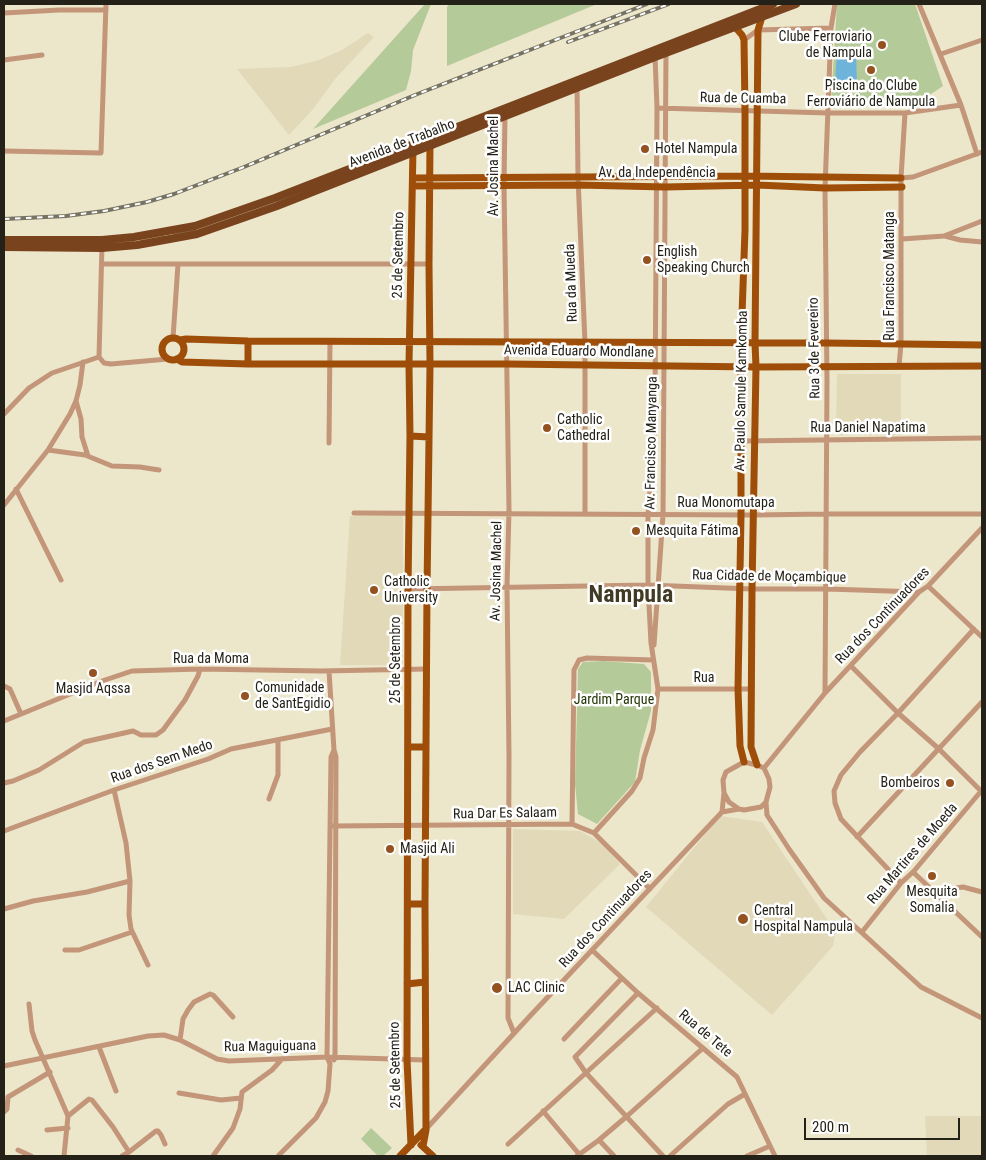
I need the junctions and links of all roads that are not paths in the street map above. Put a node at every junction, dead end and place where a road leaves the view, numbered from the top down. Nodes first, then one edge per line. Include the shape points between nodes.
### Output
1 (58, 4) edge
2 (106, 4) edge
3 (774, 4) edge
4 (796, 4) edge
5 (835, 4) edge
6 (919, 4) edge
7 (59, 10) junction
8 (106, 10) junction
9 (4, 13) edge
10 (762, 17) junction
11 (735, 27) junction
12 (831, 28) junction
13 (704, 30) junction
14 (758, 30) junction
15 (707, 38) junction
16 (744, 40) junction
17 (982, 40) edge
18 (666, 50) junction
19 (654, 54) junction
20 (941, 54) junction
21 (42, 56) dead end
22 (4, 60) edge
23 (577, 80) junction
24 (577, 89) junction
25 (961, 105) junction
26 (506, 107) junction
27 (657, 108) junction
28 (666, 108) junction
29 (745, 110) junction
30 (757, 110) junction
31 (828, 113) junction
32 (905, 113) junction
33 (505, 117) junction
34 (430, 142) junction
35 (413, 149) junction
36 (4, 151) edge
37 (980, 153) edge
38 (745, 176) junction
39 (504, 177) junction
40 (657, 177) junction
41 (665, 177) junction
42 (756, 177) junction
43 (413, 178) junction
44 (430, 178) junction
45 (825, 178) junction
46 (901, 178) junction
47 (913, 178) junction
48 (578, 181) junction
49 (745, 185) junction
50 (757, 185) junction
51 (413, 186) junction
52 (430, 186) junction
53 (504, 186) junction
54 (656, 187) junction
55 (665, 187) junction
56 (902, 187) junction
57 (824, 188) junction
58 (982, 221) edge
59 (944, 236) junction
60 (902, 239) junction
61 (4, 240) edge
62 (982, 242) edge
63 (102, 244) junction
64 (4, 247) edge
65 (102, 264) junction
66 (178, 264) junction
67 (412, 264) junction
68 (429, 264) junction
69 (176, 340) junction
70 (248, 341) junction
71 (330, 341) junction
72 (430, 341) junction
73 (409, 342) junction
74 (507, 342) junction
75 (585, 343) junction
76 (655, 343) junction
77 (664, 343) junction
78 (741, 343) junction
79 (755, 343) junction
80 (826, 343) junction
81 (902, 344) junction
82 (982, 346) edge
83 (99, 357) junction
84 (168, 359) junction
85 (177, 359) junction
86 (82, 362) junction
87 (248, 364) junction
88 (508, 364) junction
89 (330, 365) junction
90 (409, 365) junction
91 (430, 365) junction
92 (584, 365) junction
93 (655, 365) junction
94 (664, 366) junction
95 (741, 366) junction
96 (899, 366) junction
97 (982, 366) edge
98 (756, 367) junction
99 (826, 367) junction
100 (76, 401) junction
101 (655, 404) junction
102 (664, 404) junction
103 (4, 414) edge
104 (410, 436) junction
105 (654, 436) junction
106 (664, 436) junction
107 (429, 437) junction
108 (982, 438) edge
109 (827, 439) junction
110 (753, 440) junction
111 (741, 441) junction
112 (329, 443) dead end
113 (48, 450) junction
114 (88, 456) junction
115 (159, 470) dead end
116 (16, 489) junction
117 (4, 505) edge
118 (354, 513) dead end
119 (409, 513) junction
120 (428, 513) junction
121 (509, 513) junction
122 (584, 514) junction
123 (663, 514) junction
124 (826, 514) junction
125 (982, 514) edge
126 (648, 515) junction
127 (741, 515) junction
128 (753, 516) junction
129 (982, 528) edge
130 (61, 580) dead end
131 (648, 586) junction
132 (657, 586) junction
133 (928, 586) junction
134 (507, 587) junction
135 (408, 589) junction
136 (427, 589) junction
137 (740, 589) junction
138 (752, 589) junction
139 (827, 589) junction
140 (919, 592) junction
141 (974, 629) junction
142 (982, 637) edge
143 (653, 660) junction
144 (851, 666) junction
145 (200, 669) junction
146 (427, 669) junction
147 (408, 670) junction
148 (329, 671) junction
149 (4, 686) edge
150 (751, 688) junction
151 (658, 689) junction
152 (738, 690) junction
153 (825, 693) junction
154 (982, 702) edge
155 (21, 714) junction
156 (898, 714) junction
157 (4, 721) edge
158 (332, 729) junction
159 (278, 740) junction
160 (408, 746) junction
161 (426, 747) junction
162 (938, 749) junction
163 (744, 762) junction
164 (760, 766) junction
165 (4, 783) edge
166 (114, 790) junction
167 (982, 792) edge
168 (724, 793) junction
169 (268, 799) dead end
170 (766, 802) junction
171 (739, 809) junction
172 (754, 809) junction
173 (722, 812) junction
174 (768, 816) junction
175 (509, 824) junction
176 (572, 824) junction
177 (333, 826) junction
178 (409, 826) junction
179 (426, 826) junction
180 (4, 831) edge
181 (594, 833) junction
182 (857, 838) junction
183 (913, 872) junction
184 (130, 881) junction
185 (901, 883) junction
186 (650, 889) junction
187 (982, 892) edge
188 (941, 897) junction
189 (408, 904) junction
190 (425, 904) junction
191 (4, 908) edge
192 (132, 932) junction
193 (862, 932) junction
194 (982, 937) edge
195 (65, 950) dead end
196 (592, 950) junction
197 (148, 965) dead end
198 (622, 978) junction
199 (425, 982) junction
200 (407, 984) junction
201 (638, 992) junction
202 (29, 1004) dead end
203 (657, 1008) junction
204 (233, 1017) dead end
205 (982, 1018) edge
206 (514, 1033) junction
207 (564, 1039) dead end
208 (180, 1040) junction
209 (99, 1047) junction
210 (703, 1048) junction
211 (327, 1058) junction
212 (335, 1058) junction
213 (43, 1059) junction
214 (282, 1059) junction
215 (407, 1060) junction
216 (425, 1060) junction
217 (330, 1064) junction
218 (4, 1066) edge
219 (50, 1072) junction
220 (586, 1074) junction
221 (116, 1091) dead end
222 (179, 1093) dead end
223 (745, 1094) junction
224 (240, 1098) junction
225 (543, 1111) junction
226 (4, 1112) edge
227 (68, 1116) junction
228 (626, 1117) junction
229 (68, 1128) junction
230 (47, 1130) dead end
231 (426, 1130) junction
232 (599, 1140) junction
233 (164, 1144) dead end
234 (508, 1144) dead end
235 (410, 1145) junction
236 (423, 1146) junction
237 (770, 1146) junction
238 (18, 1150) dead end
239 (129, 1152) junction
240 (578, 1155) edge
241 (31, 1156) edge
242 (64, 1156) edge
243 (122, 1156) edge
244 (213, 1156) edge
245 (278, 1156) edge
246 (400, 1156) edge
247 (433, 1156) edge
248 (614, 1156) edge
249 (663, 1156) edge
250 (670, 1156) edge
251 (747, 1156) edge
252 (775, 1156) edge

1 - 7 street
2 - 8 street
3 - 13 highway, Avenida de Trabalho
4 - 10 highway, Avenida de Trabalho
5 - 12 street, Rua 3 de Fevereiro
6 - 20 street
7 - 8 street
7 - 9 street
8 - 36 street via 102,153
10 - 11 highway, Avenida de Trabalho
10 - 14 main road, Av. Paulo Samule Kamkomba
11 - 15 highway, Avenida de Trabalho
11 - 16 main road
12 - 14 street
12 - 31 street, Rua 3 de Fevereiro
13 - 15 highway
13 - 18 highway, Avenida de Trabalho
14 - 16 street
14 - 30 main road, Av. Paulo Samule Kamkomba
15 - 18 highway, Avenida de Trabalho
16 - 29 main road, Av. Paulo Samule Kamkomba
17 - 20 street
18 - 19 highway, Avenida de Trabalho
18 - 28 street, Av. Francisco Manyanga
19 - 23 highway, Avenida de Trabalho
19 - 24 highway, Avenida de Trabalho
19 - 27 street, Av. Francisco Manyanga
20 - 25 street
21 - 22 street
23 - 24 street, Rua da Mueda
23 - 26 highway, Avenida de Trabalho
24 - 33 highway, Avenida de Trabalho
24 - 48 street, Rua da Mueda
25 - 32 street, Rua de Cuamba
25 - 37 street
26 - 33 street, Av. Josina Machel
26 - 34 highway, Avenida de Trabalho
27 - 28 street, Rua de Cuamba
27 - 40 street, Av. Francisco Manyanga
28 - 29 street, Rua de Cuamba
28 - 41 street, Av. Francisco Manyanga
29 - 30 street, Rua de Cuamba
29 - 38 main road, Av. Paulo Samule Kamkomba
30 - 31 street, Rua de Cuamba
30 - 42 main road, Av. Paulo Samule Kamkomba
31 - 32 street, Rua de Cuamba
31 - 45 street, Rua 3 de Fevereiro
32 - 46 street
33 - 34 highway, Avenida de Trabalho
33 - 39 street, Av. Josina Machel
34 - 35 highway, Avenida de Trabalho
34 - 44 main road, 25 de Setembro
35 - 43 main road, 25 de Setembro
35 - 63 highway, Avenida de Trabalho via 196,230
37 - 47 street
38 - 41 main road, Av. da Independência
38 - 42 main road, Av. da Independência
38 - 49 main road, Av. Paulo Samule Kamkomba
39 - 44 main road, Av. da Independência
39 - 48 main road, Av. da Independência
39 - 53 street, Av. Josina Machel
40 - 41 main road, Av. da Independência
40 - 48 main road, Av. da Independência
40 - 54 street, Av. Francisco Manyanga
41 - 55 street, Av. Francisco Manyanga
42 - 45 main road, Av. da Independência
42 - 50 main road, Av. Paulo Samule Kamkomba
43 - 44 main road, Av. da Independência
43 - 51 main road, 25 de Setembro
44 - 52 main road, 25 de Setembro
45 - 46 main road, Av. da Independência
45 - 57 street, Rua 3 de Fevereiro
46 - 47 street
46 - 56 street, Rua Francisco Matanga
47 - 56 street
48 - 53 main road, Av. da Independência
48 - 54 main road, Av. da Independência
48 - 75 street, Rua da Mueda
49 - 50 main road, Av. da Independência
49 - 55 main road, Av. da Independência
49 - 78 main road, Av. Paulo Samule Kamkomba
50 - 57 main road, Av. da Independência
50 - 79 main road, Av. Paulo Samule Kamkomba
51 - 52 main road, Av. da Independência
51 - 67 main road, 25 de Setembro
52 - 53 main road, Av. da Independência
52 - 68 main road, 25 de Setembro
53 - 74 street, Av. Josina Machel
54 - 55 main road, Av. da Independência
54 - 76 street, Av. Francisco Manyanga
55 - 77 street, Av. Francisco Manyanga
56 - 57 main road, Av. da Independência
56 - 60 street, Rua Francisco Matanga
57 - 80 street, Rua 3 de Fevereiro
58 - 59 street
59 - 60 street
59 - 62 street
60 - 81 street, Rua Francisco Matanga
61 - 63 highway, Avenida de Trabalho
63 - 64 highway, Avenida de Trabalho
63 - 65 street
65 - 66 street
65 - 83 street
66 - 67 street
66 - 69 street
67 - 68 street
67 - 73 main road, 25 de Setembro
68 - 72 main road, 25 de Setembro
69 - 70 main road, Avenida Eduardo Mondlane
69 - 84 main road via 166,341 163,348
69 - 85 main road via 183,345 184,351
70 - 71 main road, Avenida Eduardo Mondlane
70 - 87 main road
71 - 73 main road, Avenida Eduardo Mondlane
71 - 89 street
72 - 73 main road, Avenida Eduardo Mondlane
72 - 74 main road, Avenida Eduardo Mondlane
72 - 91 main road, 25 de Setembro
73 - 90 main road, 25 de Setembro
74 - 75 main road, Avenida Eduardo Mondlane
74 - 88 street, Av. Josina Machel
75 - 76 main road, Avenida Eduardo Mondlane
75 - 92 street, Rua da Mueda
76 - 77 main road, Avenida Eduardo Mondlane
76 - 93 street, Av. Francisco Manyanga
77 - 78 main road, Avenida Eduardo Mondlane
77 - 94 street, Av. Francisco Manyanga
78 - 79 main road, Avenida Eduardo Mondlane
78 - 95 main road, Av. Paulo Samule Kamkomba
79 - 80 main road, Avenida Eduardo Mondlane
79 - 98 main road, Av. Paulo Samule Kamkomba
80 - 81 main road, Avenida Eduardo Mondlane
80 - 99 street, Rua 3 de Fevereiro
81 - 82 main road, Avenida Eduardo Mondlane
81 - 96 street, Rua Francisco Matanga
83 - 84 street via 104,363 111,364
83 - 86 street
84 - 85 main road
85 - 87 main road, Avenida Eduardo Mondlane via 182,362
86 - 100 street
86 - 103 street via 52,373 29,388
87 - 89 main road, Avenida Eduardo Mondlane
88 - 91 main road, Avenida Eduardo Mondlane
88 - 92 main road, Avenida Eduardo Mondlane
88 - 121 street, Av. Josina Machel
89 - 90 main road, Avenida Eduardo Mondlane
89 - 112 street
90 - 91 main road, Avenida Eduardo Mondlane
90 - 104 main road, 25 de Setembro
91 - 107 main road, 25 de Setembro
92 - 93 main road, Avenida Eduardo Mondlane
92 - 122 street, Rua da Mueda
93 - 94 main road, Avenida Eduardo Mondlane
93 - 101 street, Av. Francisco Manyanga
94 - 95 main road, Avenida Eduardo Mondlane
94 - 102 street, Av. Francisco Manyanga
95 - 98 main road, Avenida Eduardo Mondlane
95 - 111 main road, Av. Paulo Samule Kamkomba
96 - 97 main road, Avenida Eduardo Mondlane
96 - 99 main road, Avenida Eduardo Mondlane
98 - 99 main road, Avenida Eduardo Mondlane
98 - 110 main road, Av. Paulo Samule Kamkomba
99 - 109 street, Rua 3 de Fevereiro
100 - 113 street
100 - 114 street
101 - 102 street
101 - 105 street, Av. Francisco Manyanga
102 - 106 street, Av. Francisco Manyanga
104 - 107 main road
104 - 119 main road, 25 de Setembro
105 - 106 street
105 - 126 street, Av. Francisco Manyanga
106 - 123 street, Av. Francisco Manyanga
107 - 120 main road, 25 de Setembro
108 - 109 street, Rua Daniel Napatima
109 - 110 street, Rua Daniel Napatima
109 - 124 street, Rua 3 de Fevereiro
110 - 111 street, Rua Daniel Napatima
110 - 128 main road, Av. Paulo Samule Kamkomba
111 - 127 main road, Av. Paulo Samule Kamkomba
113 - 114 street
113 - 116 street
114 - 115 street via 112,466
116 - 117 street
116 - 130 street
118 - 119 street, Rua Monomutapa
119 - 120 street, Rua Monomutapa
119 - 135 main road, 25 de Setembro
120 - 121 street, Rua Monomutapa
120 - 136 main road, 25 de Setembro
121 - 122 street, Rua Monomutapa
121 - 134 street, Av. Josina Machel
122 - 126 street, Rua Monomutapa
123 - 126 street, Rua Monomutapa
123 - 127 street, Rua Monomutapa
123 - 132 street, Av. Francisco Manyanga
124 - 125 street, Rua Monomutapa
124 - 128 street, Rua Monomutapa
124 - 139 street, Rua 3 de Fevereiro
126 - 131 street, Av. Francisco Manyanga
127 - 128 street, Rua Monomutapa
127 - 137 main road, Av. Paulo Samule Kamkomba
128 - 138 main road, Av. Paulo Samule Kamkomba
129 - 133 street, Rua dos Continuadores
131 - 132 street, Rua Cidade de Moçambique
131 - 134 street, Rua Cidade de Moçambique
131 - 143 street, Av. Francisco Manyanga
132 - 137 street, Rua Cidade de Moçambique
132 - 143 street, Av. Francisco Manyanga
133 - 140 street, Rua dos Continuadores
133 - 141 street
134 - 136 street, Rua Cidade de Moçambique
134 - 175 street, Av. Josina Machel
135 - 136 street, Rua Cidade de Moçambique
135 - 147 main road, 25 de Setembro
136 - 146 main road, 25 de Setembro
137 - 138 street, Rua Cidade de Moçambique
137 - 152 main road, Av. Paulo Samule Kamkomba
138 - 139 street, Rua Cidade de Moçambique
138 - 150 main road, Av. Paulo Samule Kamkomba
139 - 140 street, Rua Cidade de Moçambique
139 - 153 street, Rua 3 de Fevereiro
140 - 144 street, Rua dos Continuadores
141 - 142 street
141 - 156 street
143 - 151 street, Av. Francisco Manyanga
143 - 176 street via 586,658 579,660 574,670
144 - 153 street, Rua dos Continuadores
144 - 156 street
145 - 148 street, Rua da Moma
145 - 155 street, Rua da Moma via 132,671
145 - 165 street via 185,700 156,735 141,735 134,731 84,742 39,770
146 - 147 street, Rua da Moma
146 - 161 main road, 25 de Setembro
147 - 148 street, Rua da Moma
147 - 160 main road, 25 de Setembro
148 - 158 street
149 - 155 street via 10,689
150 - 152 street, Rua
150 - 164 main road, Av. Paulo Samule Kamkomba via 751,747
151 - 152 street, Rua
151 - 181 street, Av. Francisco Manyanga via 653,730 640,778
152 - 163 main road, Av. Paulo Samule Kamkomba via 740,746
153 - 164 street, Rua dos Continuadores
154 - 162 street
155 - 157 street, Rua da Moma
156 - 162 street
156 - 182 street via 847,767 834,792 841,819
158 - 159 street, Rua dos Sem Medo
158 - 177 street
159 - 166 street, Rua dos Sem Medo via 232,749 208,760
159 - 169 street via 278,775
160 - 161 main road
160 - 178 main road, 25 de Setembro
161 - 179 main road, 25 de Setembro
162 - 167 street
162 - 182 street
163 - 164 street
163 - 168 street via 726,772
164 - 170 street via 769,779
166 - 180 street, Rua dos Sem Medo
166 - 184 street via 126,842
167 - 183 street, Rua Martires de Moeda
168 - 171 street via 729,802
168 - 173 street
170 - 172 street
170 - 174 street
171 - 172 street
171 - 173 street
172 - 174 street
173 - 186 street, Rua dos Continuadores
174 - 193 street via 824,898
175 - 176 street, Rua Dar Es Salaam
175 - 179 street, Rua Dar Es Salaam
175 - 206 street, Av. Josina Machel via 508,1018
176 - 181 street, Rua Dar Es Salaam
177 - 178 street, Rua Dar Es Salaam
177 - 211 street
177 - 212 street
178 - 179 street, Rua Dar Es Salaam
178 - 189 main road, 25 de Setembro
179 - 190 main road, 25 de Setembro
181 - 186 street, Rua Dar Es Salaam
182 - 185 street
183 - 185 street, Rua Martires de Moeda
183 - 188 street
184 - 191 street
184 - 192 street
185 - 193 street, Rua Martires de Moeda
186 - 196 street, Rua dos Continuadores
187 - 188 street via 964,887 950,890
188 - 194 street
189 - 190 main road
189 - 200 main road, 25 de Setembro
190 - 199 main road, 25 de Setembro
192 - 195 street via 79,950
192 - 197 street
193 - 205 street via 921,988
196 - 198 street, Rua de Tete
196 - 206 street, Rua dos Continuadores
198 - 201 street, Rua de Tete
198 - 207 street
199 - 200 main road
199 - 216 main road, 25 de Setembro
200 - 215 main road, 25 de Setembro
201 - 203 street, Rua de Tete
201 - 220 street via 575,1056
202 - 213 street via 32,1031
203 - 210 street, Rua de Tete
203 - 220 street
204 - 208 street via 210,994 194,1002 188,1010
206 - 231 street, Rua dos Continuadores
208 - 209 street, Rua Maguiguana via 164,1035 148,1036
208 - 214 street, Rua Maguiguana via 230,1061
209 - 213 street, Rua Maguiguana
209 - 221 street
210 - 223 street, Rua de Tete via 737,1077
210 - 228 street
211 - 212 street, Rua Maguiguana
211 - 214 street, Rua Maguiguana
211 - 217 street
212 - 215 street, Rua Maguiguana
212 - 217 street
213 - 218 street, Rua Maguiguana
213 - 219 street
214 - 224 street via 244,1090
215 - 216 street, Rua Maguiguana
215 - 235 main road, 25 de Setembro
216 - 231 main road, 25 de Setembro
217 - 245 street via 325,1102 316,1118
219 - 226 street via 8,1097
219 - 227 street
220 - 225 street
220 - 228 street
222 - 224 street via 221,1100
223 - 237 street, Rua de Tete
223 - 250 street via 728,1104
224 - 244 street via 233,1128
225 - 234 street
225 - 240 street
227 - 229 street
227 - 239 street via 91,1099
228 - 232 street
228 - 249 street
229 - 230 street
229 - 242 street
231 - 235 main road
231 - 236 main road, 25 de Setembro
232 - 240 street
232 - 248 street
233 - 239 street via 156,1131
235 - 236 main road
235 - 246 main road
236 - 247 main road
237 - 251 street
237 - 252 street, Rua de Tete
238 - 241 street
239 - 243 street

